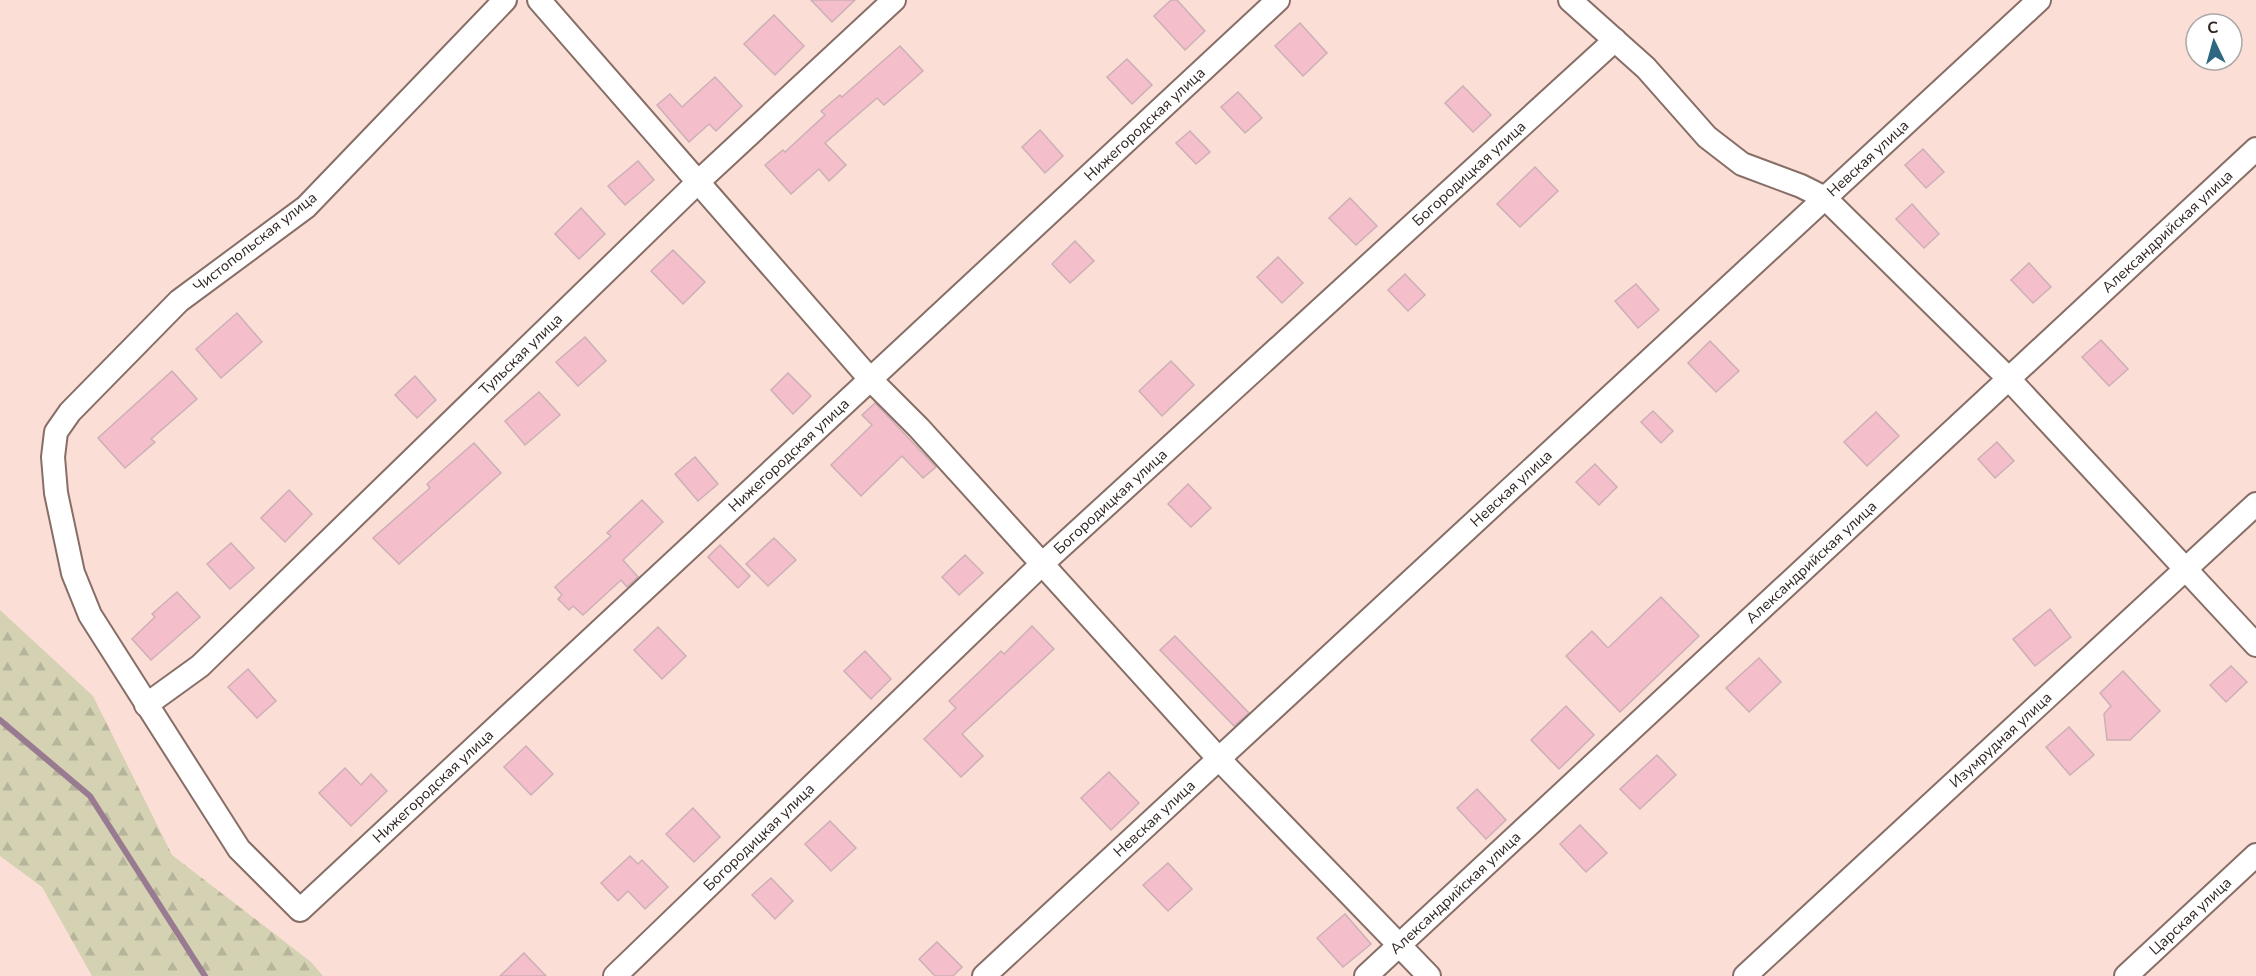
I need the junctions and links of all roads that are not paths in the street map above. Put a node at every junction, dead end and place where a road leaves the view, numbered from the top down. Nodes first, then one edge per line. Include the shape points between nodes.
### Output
1 (505, 0) edge
2 (539, 0) edge
3 (894, 0) edge
4 (1278, 0) edge
5 (1570, 0) edge
6 (2039, 0) edge
7 (1615, 40) junction
8 (2256, 148) edge
9 (698, 182) junction
10 (1825, 198) junction
11 (2008, 378) junction
12 (870, 380) junction
13 (2256, 504) edge
14 (1041, 566) junction
15 (2187, 570) junction
16 (2256, 645) edge
17 (146, 705) junction
18 (1218, 758) junction
19 (2256, 855) edge
20 (1400, 945) junction
21 (615, 976) edge
22 (984, 976) edge
23 (1366, 976) edge
24 (1429, 976) edge
25 (1745, 976) edge
26 (2126, 976) edge

1 - 17 street, Чистопольская улица via 306,207 179,301 70,412 56,432 56,493 73,573 90,615
2 - 9 street
3 - 9 street, Тульская улица
4 - 12 street, Нижегородская улица
5 - 7 street
6 - 10 street, Невская улица
7 - 10 street via 1646,68 1707,137 1742,164
7 - 14 street, Богородицкая улица
8 - 11 street, Александрийская улица
9 - 12 street
9 - 17 street, Тульская улица via 200,666
10 - 11 street
10 - 18 street, Невская улица
11 - 15 street
11 - 20 street, Александрийская улица
12 - 14 street
12 - 17 street, Нижегородская улица via 300,910 239,849
13 - 15 street, Изумрудная улица
14 - 18 street
14 - 21 street, Богородицкая улица
15 - 16 street
15 - 25 street, Изумрудная улица
18 - 20 street
18 - 22 street, Невская улица
19 - 26 street, Царская улица
20 - 23 street, Александрийская улица
20 - 24 street

